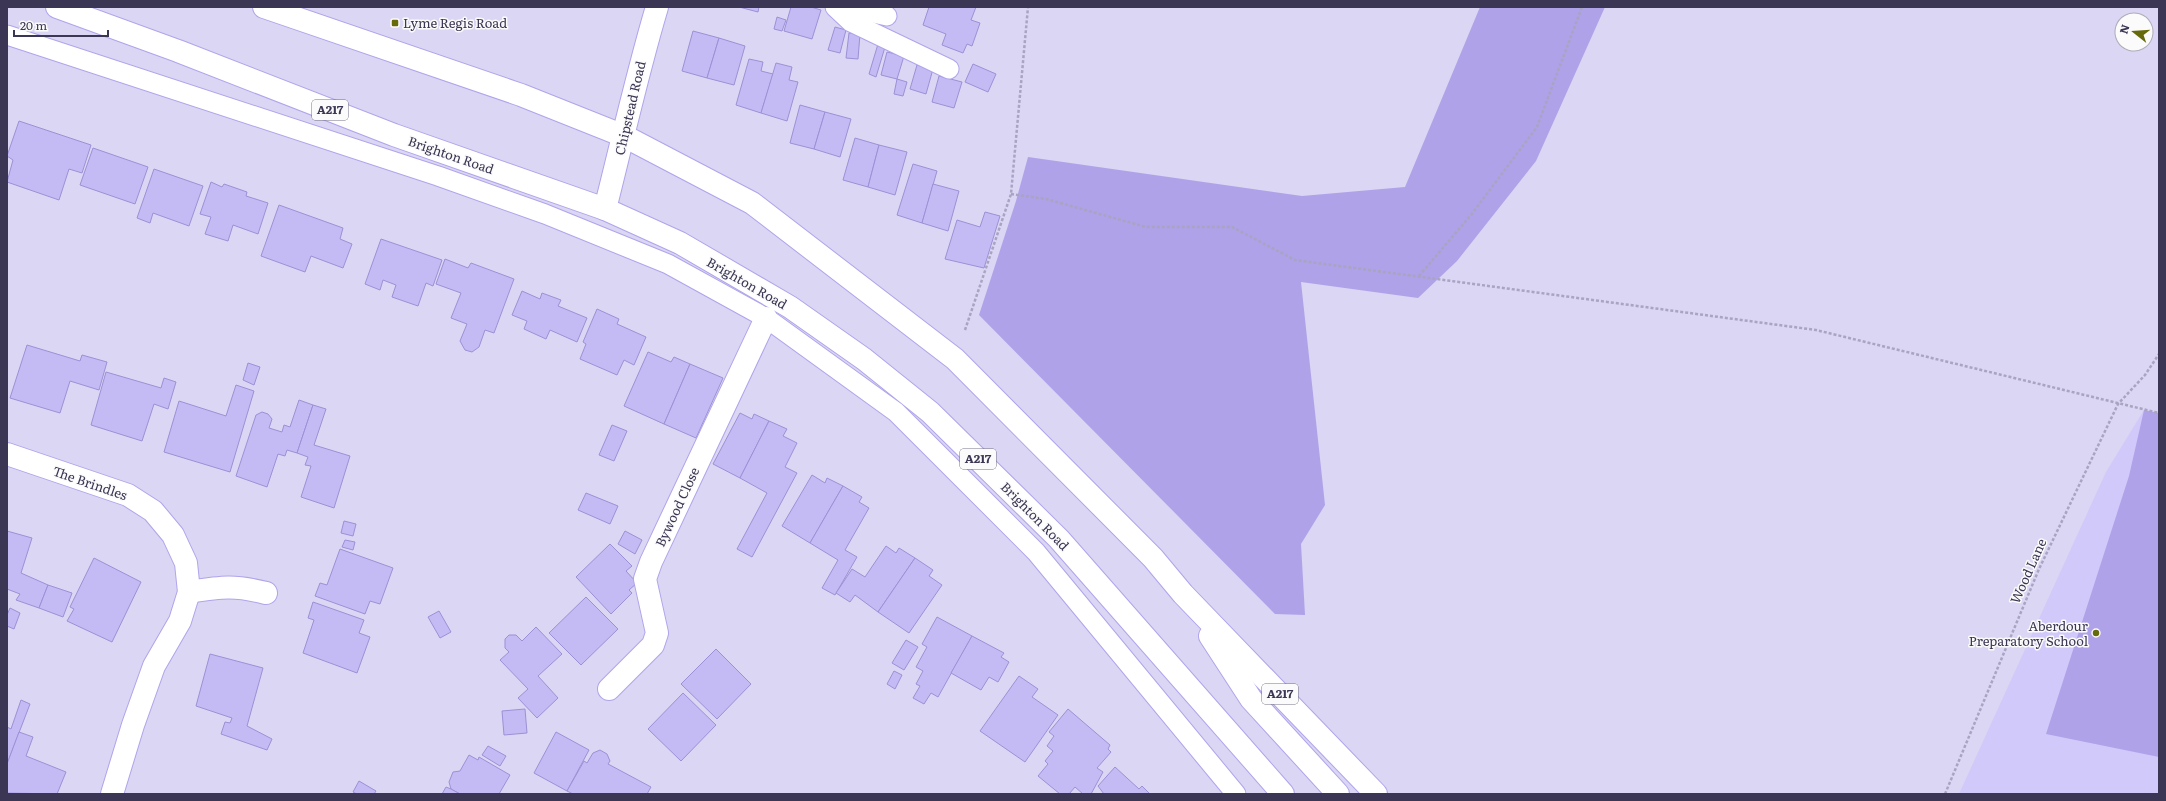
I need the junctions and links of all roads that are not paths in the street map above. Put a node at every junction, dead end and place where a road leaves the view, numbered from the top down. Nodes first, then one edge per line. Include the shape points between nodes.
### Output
1 (57, 7) edge
2 (264, 7) edge
3 (657, 7) edge
4 (835, 7) edge
5 (847, 7) edge
6 (887, 16) dead end
7 (7, 35) edge
8 (949, 69) dead end
9 (624, 136) junction
10 (605, 209) junction
11 (766, 318) junction
12 (7, 454) edge
13 (189, 592) junction
14 (266, 593) dead end
15 (1184, 594) junction
16 (609, 689) dead end
17 (112, 794) edge
18 (1236, 794) edge
19 (1282, 794) edge
20 (1338, 794) edge
21 (1376, 794) edge

1 - 10 main road, Brighton Road / A217 via 394,135
2 - 9 main road, A217 via 521,95
3 - 9 main road, Chipstead Road via 638,70
4 - 8 lane via 851,22
5 - 6 lane
7 - 11 lane via 430,173 545,214 668,264
9 - 10 main road, Chipstead Road
9 - 15 main road, A217 via 752,203 955,359 1153,558
10 - 19 main road, Brighton Road / A217 via 680,243 790,307 864,359 930,412 1059,539
11 - 16 main road, Bywood Close via 645,578 657,633 653,645
11 - 18 lane via 896,412 1036,552
12 - 13 main road, The Brindles via 128,495 153,511 173,535 186,563
13 - 14 main road via 218,587 240,587
13 - 17 main road, The Brindles via 180,621 154,666
15 - 20 main road via 1251,699
15 - 21 main road, A217

